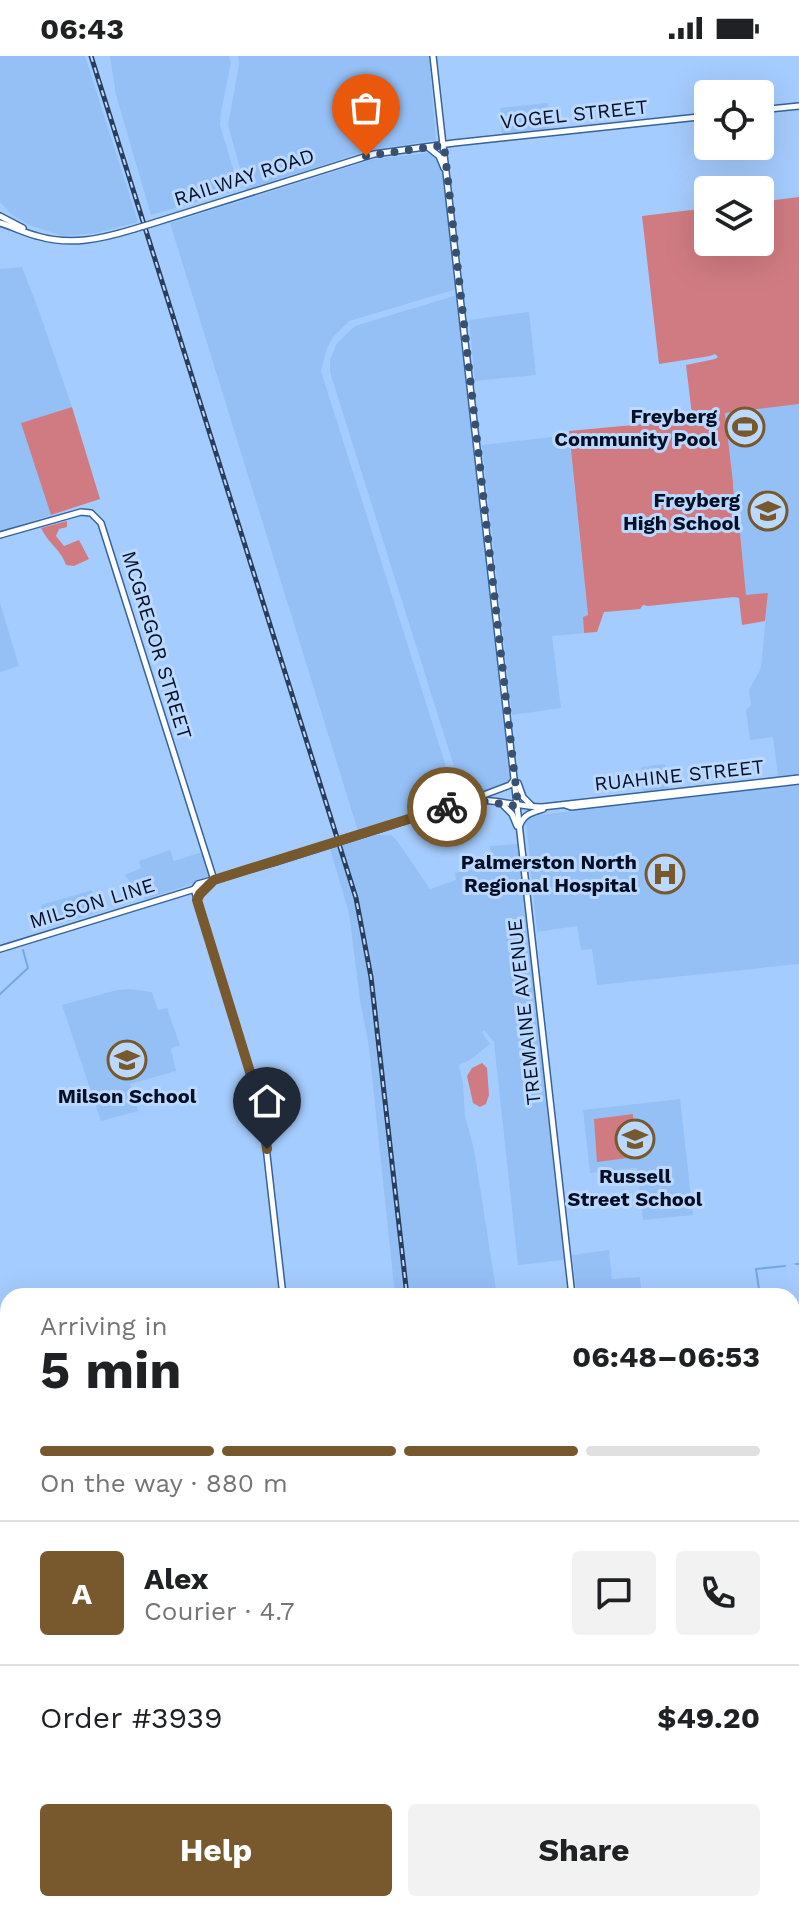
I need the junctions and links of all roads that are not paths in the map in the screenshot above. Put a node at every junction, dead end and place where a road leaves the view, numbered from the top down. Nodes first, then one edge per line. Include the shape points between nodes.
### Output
1 (433, 56) edge
2 (799, 106) edge
3 (774, 109) edge
4 (694, 118) edge
5 (444, 145) junction
6 (428, 147) junction
7 (447, 173) junction
8 (0, 216) edge
9 (0, 225) edge
10 (54, 240) junction
11 (0, 535) edge
12 (514, 774) junction
13 (799, 779) edge
14 (468, 800) junction
15 (497, 802) junction
16 (518, 806) junction
17 (552, 806) junction
18 (534, 807) junction
19 (520, 830) junction
20 (522, 843) junction
21 (214, 880) junction
22 (208, 885) junction
23 (194, 889) junction
24 (197, 900) junction
25 (0, 949) edge
26 (282, 1288) edge
27 (571, 1288) edge

1 - 5 main road, TREMAINE AVENUE
2 - 3 main road
4 - 5 main road, VOGEL STREET
5 - 6 main road, RAILWAY ROAD
5 - 7 main road, TREMAINE AVENUE
6 - 7 main road
6 - 10 main road, RAILWAY ROAD, bridge via 366,156 96,239
7 - 12 main road, TREMAINE AVENUE
8 - 10 main road, RAILWAY ROAD
9 - 10 main road, RAILWAY ROAD
11 - 21 main road, MCGREGOR STREET via 81,512 101,523
12 - 14 main road via 510,785
12 - 16 main road, TREMAINE AVENUE
12 - 18 main road via 523,797
13 - 17 main road, RUAHINE STREET
14 - 15 main road, MILSON LINE
14 - 21 main road, MILSON LINE, bridge
15 - 16 main road, MILSON LINE
15 - 20 main road via 512,814
16 - 18 main road, RUAHINE STREET
16 - 19 main road, TREMAINE AVENUE
17 - 18 main road, RUAHINE STREET
17 - 19 main road via 525,816
19 - 20 main road, TREMAINE AVENUE
20 - 27 main road, TREMAINE AVENUE
21 - 22 main road, MILSON LINE
21 - 23 main road, MILSON LINE
22 - 23 main road, MILSON LINE
22 - 24 main road
23 - 24 main road
23 - 25 main road, MILSON LINE
24 - 26 main road via 262,1111

